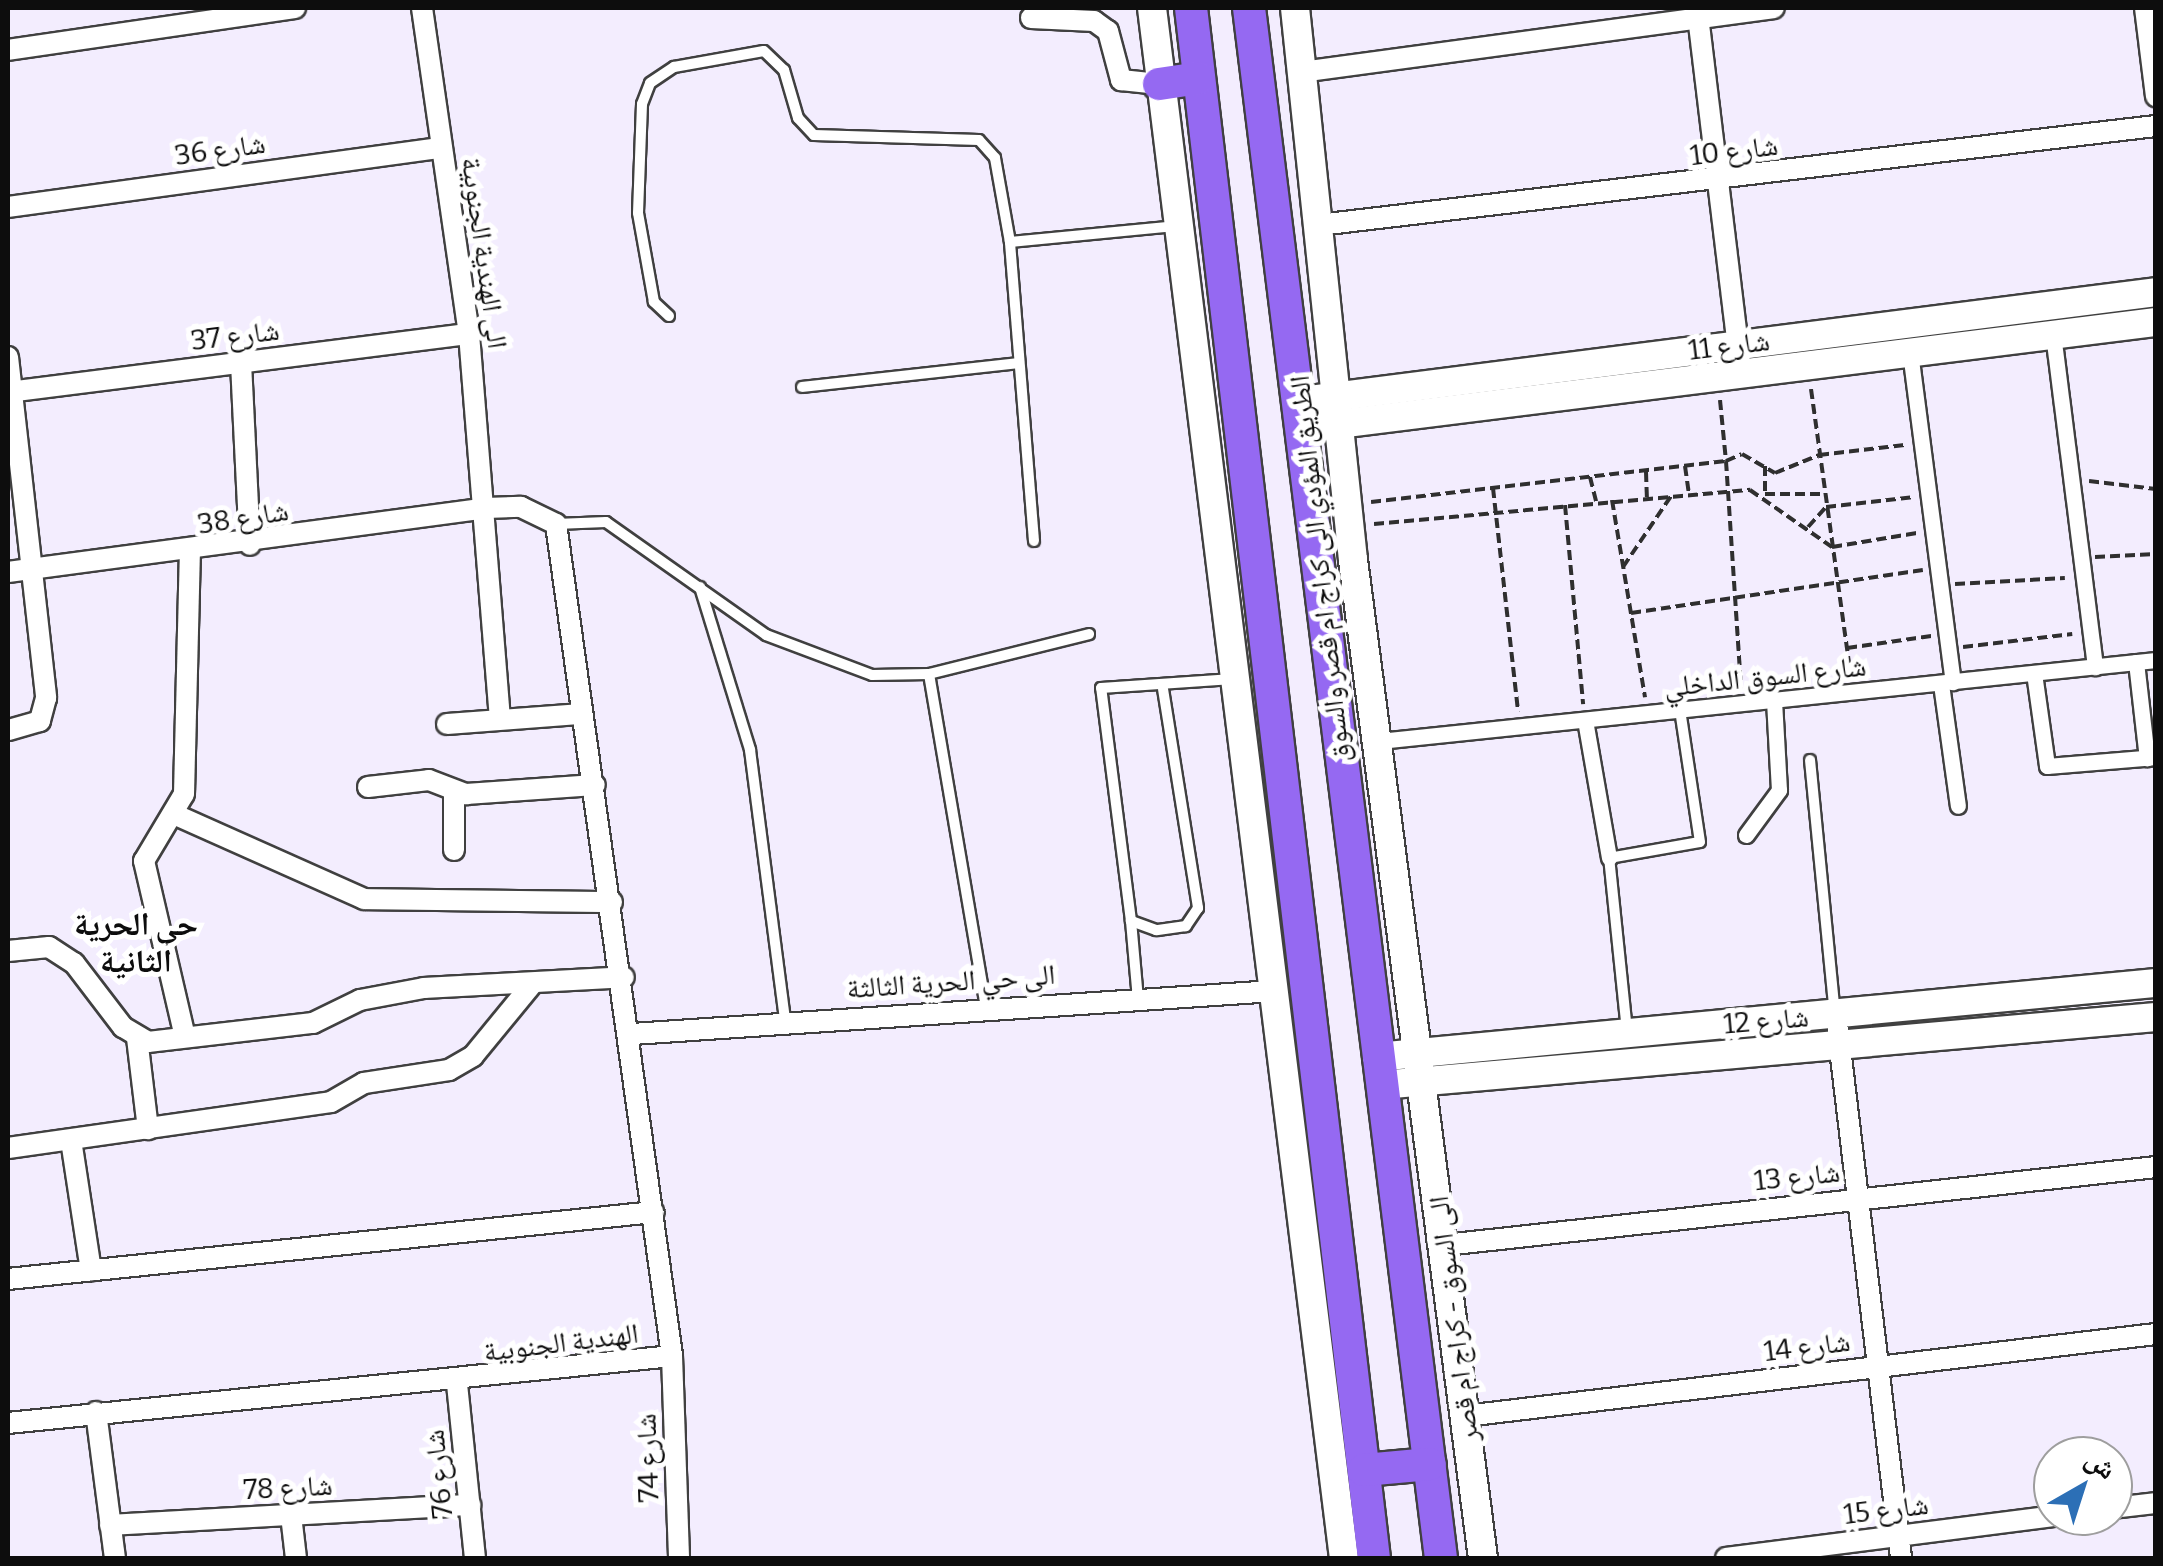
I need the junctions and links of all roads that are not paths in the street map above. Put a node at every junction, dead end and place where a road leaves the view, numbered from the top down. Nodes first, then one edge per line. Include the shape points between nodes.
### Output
1 (295, 8) edge
2 (422, 8) edge
3 (1152, 8) edge
4 (1191, 8) edge
5 (1249, 8) edge
6 (1295, 8) edge
7 (1774, 8) edge
8 (2145, 8) edge
9 (1698, 13) edge
10 (1030, 18) dead end
11 (8, 50) edge
12 (1301, 72) junction
13 (1199, 78) junction
14 (1159, 84) junction
15 (2156, 96) edge
16 (2156, 126) edge
17 (440, 148) junction
18 (1718, 181) junction
19 (8, 207) edge
20 (1319, 224) junction
21 (1176, 226) junction
22 (1010, 242) junction
23 (2156, 292) edge
24 (669, 316) dead end
25 (2156, 322) edge
26 (469, 334) junction
27 (2054, 334) junction
28 (1910, 352) junction
29 (8, 357) edge
30 (241, 363) junction
31 (1019, 363) junction
32 (1732, 364) junction
33 (802, 387) dead end
34 (10, 392) edge
35 (1340, 409) junction
36 (1304, 414) junction
37 (485, 508) junction
38 (556, 524) junction
39 (1034, 541) dead end
40 (250, 544) junction
41 (190, 554) junction
42 (34, 570) junction
43 (8, 572) edge
44 (699, 585) junction
45 (1089, 634) dead end
46 (2156, 660) edge
47 (2136, 662) junction
48 (2096, 667) junction
49 (2034, 673) junction
50 (929, 674) junction
51 (1240, 678) junction
52 (1947, 683) junction
53 (1163, 689) junction
54 (1774, 701) junction
55 (1680, 710) junction
56 (579, 714) junction
57 (500, 718) junction
58 (1585, 720) junction
59 (447, 724) dead end
60 (8, 730) edge
61 (1379, 742) junction
62 (2151, 758) edge
63 (1810, 760) dead end
64 (595, 785) junction
65 (368, 787) dead end
66 (454, 791) junction
67 (1958, 806) dead end
68 (178, 816) junction
69 (1746, 835) dead end
70 (454, 850) dead end
71 (1608, 858) junction
72 (612, 902) junction
73 (1131, 921) junction
74 (8, 951) edge
75 (624, 978) junction
76 (532, 983) junction
77 (2156, 984) edge
78 (1274, 992) junction
79 (1138, 999) junction
80 (986, 1007) junction
81 (1836, 1015) junction
82 (2156, 1016) edge
83 (785, 1021) junction
84 (1627, 1033) junction
85 (632, 1034) junction
86 (138, 1038) junction
87 (185, 1038) junction
88 (1838, 1044) junction
89 (1422, 1052) junction
90 (1379, 1071) junction
91 (1425, 1080) junction
92 (1302, 1084) junction
93 (148, 1129) junction
94 (71, 1140) junction
95 (8, 1148) edge
96 (2156, 1168) edge
97 (1856, 1198) junction
98 (654, 1212) junction
99 (1445, 1245) junction
100 (91, 1270) junction
101 (8, 1279) edge
102 (2156, 1334) edge
103 (672, 1356) junction
104 (1879, 1366) junction
105 (457, 1384) junction
106 (96, 1412) junction
107 (1466, 1416) junction
108 (8, 1423) edge
109 (1430, 1464) junction
110 (1364, 1470) junction
111 (470, 1506) junction
112 (291, 1515) junction
113 (2033, 1519) edge
114 (110, 1525) junction
115 (1898, 1536) junction
116 (115, 1558) edge
117 (296, 1558) edge
118 (475, 1558) edge
119 (678, 1558) edge
120 (1344, 1558) edge
121 (1374, 1558) edge
122 (1441, 1558) edge
123 (1483, 1558) edge
124 (1726, 1558) edge
125 (1901, 1558) edge

1 - 11 street
2 - 17 street, الى الهندية الجنوبية
3 - 14 street
4 - 13 main road
5 - 36 main road, الطريق المؤدي الى كراج ام قصر والسوق
6 - 12 street, الى السوق - كراج ام قصر
7 - 9 street
8 - 15 street
9 - 12 street
9 - 18 street
10 - 14 street via 1094,21 1108,31 1121,80
12 - 20 street, الى السوق - كراج ام قصر
13 - 14 main road
13 - 92 main road
14 - 21 street
16 - 18 street, شارع 10
17 - 19 street, شارع 36
17 - 26 street, الى الهندية الجنوبية
18 - 20 street, شارع 10
18 - 32 street
20 - 35 street, الى السوق - كراج ام قصر
21 - 22 lane
21 - 51 street
22 - 24 lane via 995,158 979,140 814,135 798,118 784,70 764,52 674,66 650,82 642,104 638,213 654,302
22 - 31 lane
23 - 32 street, شارع 11
25 - 27 street, شارع 11
26 - 30 street, شارع 37
26 - 37 street, الى الهندية الجنوبية
27 - 28 street, شارع 11
27 - 48 street
28 - 32 street, شارع 11 via 1809,364
28 - 52 street
29 - 34 street
30 - 34 street, شارع 37
30 - 40 street
31 - 33 lane
31 - 39 lane
32 - 35 street, شارع 11
34 - 42 street
35 - 36 street, شارع 11
35 - 61 street, الى السوق - كراج ام قصر
36 - 90 main road, الطريق المؤدي الى كراج ام قصر والسوق
37 - 38 street, شارع 38 via 520,508
37 - 40 street, شارع 38
37 - 57 street, الى الهندية الجنوبية
38 - 44 lane via 606,522
38 - 56 street, شارع 74
40 - 41 street, شارع 38
41 - 42 street, شارع 38
41 - 68 street
42 - 43 street, شارع 38
42 - 60 street via 45,712
44 - 50 lane via 809,658 872,674
44 - 83 lane via 750,750
45 - 50 lane
46 - 47 street, شارع السوق الداخلي
47 - 48 street, شارع السوق الداخلي
47 - 62 street
48 - 49 street, شارع السوق الداخلي
49 - 52 street, شارع السوق الداخلي
49 - 62 street via 2047,766
50 - 80 lane
51 - 53 lane
51 - 78 street
52 - 54 street, شارع السوق الداخلي
52 - 67 street
53 - 73 lane via 1101,688
53 - 73 lane via 1198,908 1186,926 1144,930
54 - 55 street, شارع السوق الداخلي
54 - 69 street via 1780,790
55 - 58 street, شارع السوق الداخلي
55 - 71 lane via 1700,842
56 - 57 street
56 - 64 street, شارع 74
57 - 59 street
58 - 61 street, شارع السوق الداخلي
58 - 71 street
61 - 89 street, الى السوق - كراج ام قصر
63 - 81 lane
64 - 66 street
64 - 72 street, شارع 74
65 - 66 street via 429,780
66 - 70 street
68 - 72 street via 364,899
68 - 87 street via 144,861
71 - 84 lane
72 - 75 street, شارع 74
73 - 79 lane
74 - 86 street via 49,946 74,962
75 - 76 street
75 - 85 street, شارع 74
76 - 87 street via 424,988 360,1000 313,1022
76 - 93 street via 473,1056 449,1070 364,1082 331,1102
77 - 81 street, شارع 12
78 - 79 street, الى حي الحرية الثالثة
78 - 92 street
79 - 80 street, الى حي الحرية الثالثة
80 - 83 street, الى حي الحرية الثالثة
81 - 84 street, شارع 12
81 - 88 street
82 - 88 street, شارع 12
83 - 85 street, الى حي الحرية الثالثة
84 - 89 street, شارع 12
85 - 98 street, شارع 74
86 - 87 street
86 - 93 street
88 - 91 street, شارع 12
88 - 97 street
89 - 90 street, شارع 12
89 - 91 street, الى السوق - كراج ام قصر
90 - 91 street, شارع 12
90 - 109 main road, الطريق المؤدي الى كراج ام قصر والسوق
91 - 99 street, الى السوق - كراج ام قصر
92 - 110 main road
92 - 120 street
93 - 94 street
94 - 95 street
94 - 100 street
96 - 97 street, شارع 13
97 - 99 street, شارع 13
97 - 104 street
98 - 100 street
98 - 103 street, شارع 74
99 - 107 street, الى السوق - كراج ام قصر
100 - 101 street
102 - 104 street, شارع 14
103 - 105 street, الهندية الجنوبية
103 - 119 street, شارع 74
104 - 107 street, شارع 14
104 - 115 street
105 - 106 street, الهندية الجنوبية
105 - 111 street, شارع 76
106 - 108 street, الهندية الجنوبية
106 - 114 street
107 - 123 street, الى السوق - كراج ام قصر
109 - 110 main road
109 - 122 main road, الطريق المؤدي الى كراج ام قصر والسوق
110 - 121 main road
111 - 112 street, شارع 78
111 - 118 street, شارع 76
112 - 114 street, شارع 78
112 - 117 street
113 - 115 street, شارع 15
114 - 116 street
115 - 124 street, شارع 15
115 - 125 street

